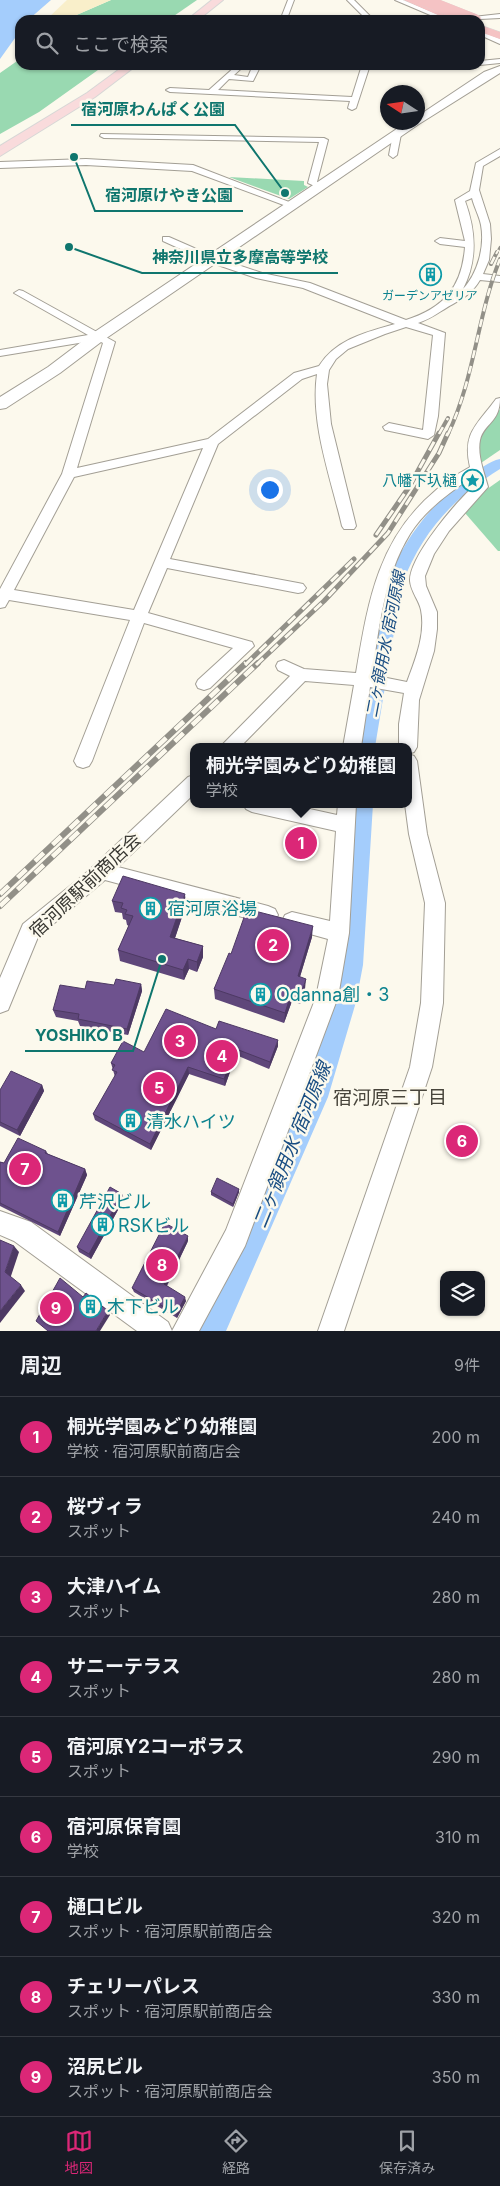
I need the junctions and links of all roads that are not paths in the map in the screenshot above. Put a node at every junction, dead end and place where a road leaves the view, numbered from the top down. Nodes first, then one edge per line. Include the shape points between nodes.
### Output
1 (218, 0) edge
2 (291, 0) edge
3 (346, 0) edge
4 (350, 0) edge
5 (398, 0) edge
6 (409, 0) edge
7 (424, 0) edge
8 (435, 0) edge
9 (198, 15) edge
10 (286, 15) edge
11 (366, 15) edge
12 (436, 15) edge
13 (449, 15) edge
14 (462, 15) edge
15 (465, 15) edge
16 (500, 16) edge
17 (485, 20) edge
18 (485, 24) edge
19 (485, 26) edge
20 (500, 30) edge
21 (485, 35) edge
22 (500, 36) edge
23 (500, 42) edge
24 (500, 61) edge
25 (485, 62) edge
26 (500, 69) edge
27 (125, 70) edge
28 (236, 70) edge
29 (254, 70) edge
30 (364, 70) edge
31 (228, 77) junction
32 (170, 90) dead end
33 (211, 92) junction
34 (355, 99) junction
35 (352, 109) dead end
36 (425, 116) edge
37 (404, 130) edge
38 (398, 134) junction
39 (104, 136) dead end
40 (0, 152) edge
41 (500, 152) edge
42 (393, 155) dead end
43 (0, 165) edge
44 (321, 186) junction
45 (476, 192) junction
46 (292, 205) junction
47 (166, 239) dead end
48 (440, 242) dead end
49 (469, 244) junction
50 (213, 260) junction
51 (477, 277) junction
52 (500, 279) edge
53 (19, 293) dead end
54 (448, 303) junction
55 (404, 323) junction
56 (99, 336) junction
57 (0, 353) edge
58 (324, 369) junction
59 (500, 402) edge
60 (0, 404) edge
61 (389, 427) dead end
62 (212, 442) junction
63 (70, 474) junction
64 (478, 474) junction
65 (349, 526) dead end
66 (161, 562) junction
67 (298, 588) dead end
68 (3, 598) edge
69 (139, 616) junction
70 (284, 666) dead end
71 (301, 675) junction
72 (366, 681) junction
73 (204, 684) dead end
74 (408, 688) junction
75 (233, 743) edge
76 (353, 743) edge
77 (408, 743) edge
78 (83, 761) dead end
79 (190, 788) edge
80 (412, 790) edge
81 (286, 808) edge
82 (346, 815) edge
83 (101, 871) junction
84 (339, 933) junction
85 (0, 1004) edge
86 (0, 1223) edge
87 (159, 1331) edge
88 (186, 1331) edge
89 (331, 1331) edge

1 - 9 main road
2 - 10 street
3 - 4 street
4 - 11 street
5 - 12 street
6 - 13 highway
7 - 14 highway, bridge
8 - 15 street
16 - 17 street
18 - 20 highway
19 - 22 highway
21 - 23 street
24 - 25 street
26 - 36 street
27 - 40 main road
28 - 31 street
29 - 31 street via 250,79
30 - 34 street
31 - 33 street
32 - 33 street
33 - 34 street
34 - 35 street
37 - 38 street
38 - 42 street
38 - 44 street
39 - 44 street via 324,140 312,182
41 - 45 street via 479,165
43 - 46 street via 86,162 194,168
44 - 46 street
45 - 49 street via 460,200 468,221
45 - 51 street via 487,236
46 - 50 street
47 - 50 street
48 - 49 street
49 - 54 street via 467,268
50 - 55 street via 260,276 306,285
50 - 56 street
51 - 52 street
51 - 54 street via 469,292
53 - 56 street
54 - 55 street via 428,316
55 - 58 street via 346,346 327,362
55 - 61 street via 439,332 432,416 428,435
56 - 57 street
56 - 60 street via 54,370
56 - 63 street via 110,342
58 - 62 street via 298,376
58 - 65 street via 322,406
59 - 64 street via 474,438 472,452
62 - 63 street
62 - 66 street
63 - 68 street
64 - 72 street via 441,492 404,532 375,604
64 - 74 street via 481,487 453,515 418,576 419,588 429,611 429,633 427,649
66 - 67 street
66 - 69 street
68 - 69 street
69 - 73 street via 246,646
69 - 78 street
70 - 71 street
71 - 72 street
71 - 75 street
72 - 74 street
72 - 76 street
74 - 77 street
79 - 83 street, 宿河原駅前商店会
80 - 89 street via 418,834 435,903 432,1003 418,1075
81 - 82 street
82 - 84 street
83 - 84 street
83 - 85 street, 宿河原駅前商店会 via 30,931
84 - 88 street via 327,997 236,1237
86 - 87 street via 22,1231

